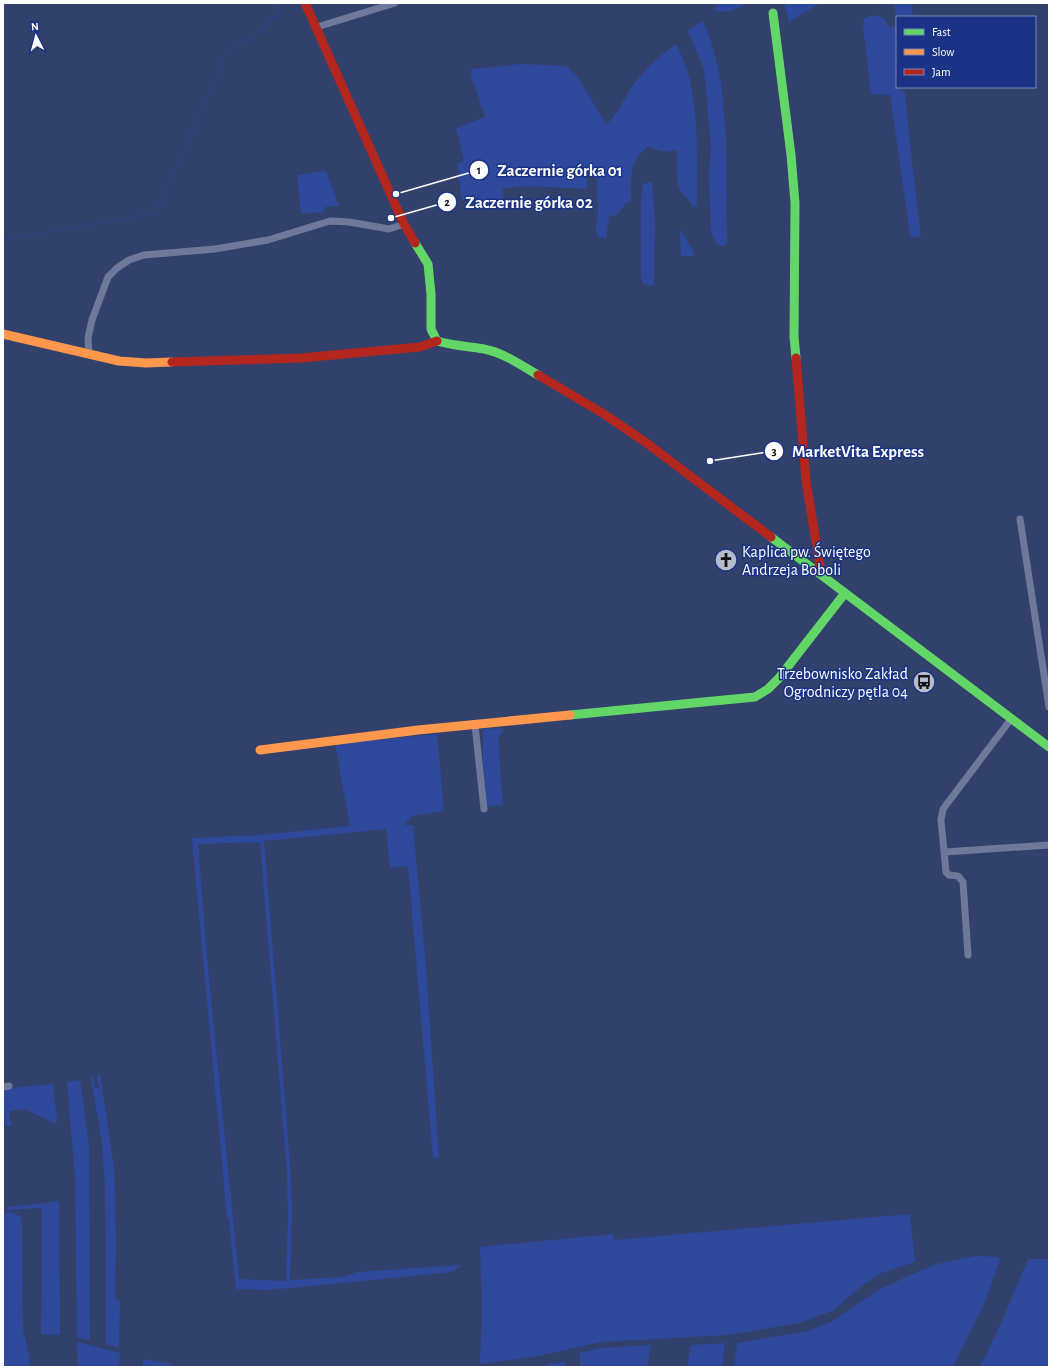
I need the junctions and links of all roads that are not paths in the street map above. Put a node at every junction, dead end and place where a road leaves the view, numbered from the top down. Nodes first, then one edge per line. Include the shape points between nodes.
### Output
1 (305, 3) edge
2 (395, 3) edge
3 (773, 13) dead end
4 (317, 27) junction
5 (404, 224) junction
6 (3, 334) edge
7 (437, 341) junction
8 (90, 354) junction
9 (1020, 519) dead end
10 (816, 571) junction
11 (845, 594) junction
12 (1049, 707) edge
13 (1011, 719) junction
14 (475, 725) junction
15 (1049, 747) edge
16 (260, 750) dead end
17 (484, 809) dead end
18 (1049, 845) edge
19 (945, 852) junction
20 (968, 955) dead end

1 - 4 street
2 - 4 street
3 - 10 street via 792,155 795,203 795,353 806,482 820,566
4 - 5 street
5 - 7 street via 428,264 431,329
5 - 8 street via 389,229 330,221 268,240 214,249 144,255 129,260 108,277 92,320 88,338
6 - 8 street
7 - 8 street via 420,347 301,358 146,363 119,361
7 - 10 street via 485,349 508,357 565,390 648,444
9 - 12 street
10 - 11 street
11 - 13 street
11 - 14 street via 779,678 768,690 755,697
13 - 15 street
13 - 19 street via 943,809 941,820
14 - 16 street
14 - 17 street
18 - 19 street
19 - 20 street via 946,872 958,876 963,882

